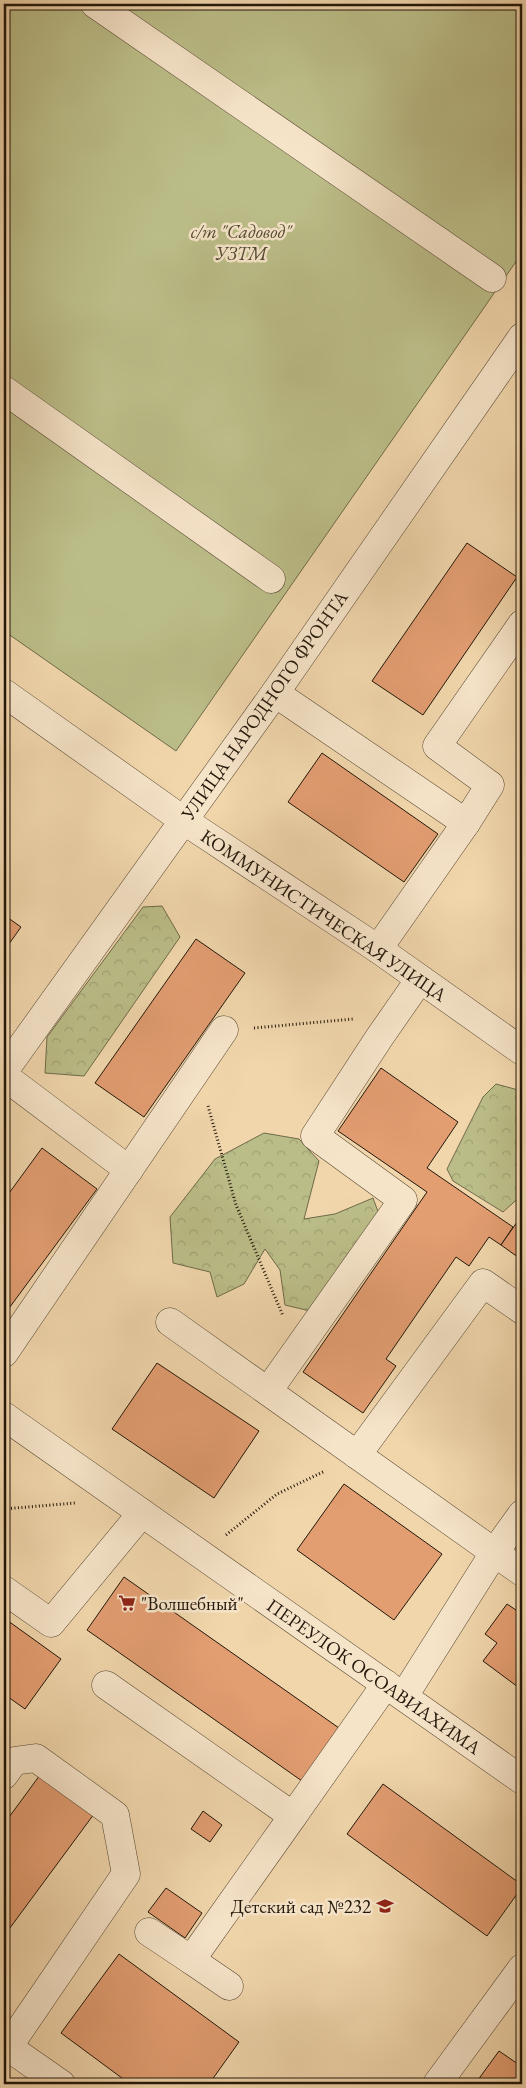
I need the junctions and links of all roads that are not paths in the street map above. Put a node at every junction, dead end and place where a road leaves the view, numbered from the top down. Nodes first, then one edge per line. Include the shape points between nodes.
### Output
1 (95, 4) edge
2 (492, 278) dead end
3 (522, 337) edge
4 (4, 390) edge
5 (271, 579) dead end
6 (522, 624) edge
7 (4, 693) edge
8 (275, 693) junction
9 (184, 820) junction
10 (466, 823) junction
11 (378, 949) junction
12 (420, 979) junction
13 (224, 1030) road end
14 (522, 1051) edge
15 (4, 1072) edge
16 (4, 1076) edge
17 (129, 1170) junction
18 (522, 1310) edge
19 (170, 1322) dead end
20 (4, 1353) edge
21 (268, 1390) junction
22 (4, 1416) edge
23 (357, 1455) junction
24 (133, 1507) junction
25 (522, 1514) edge
26 (494, 1553) junction
27 (522, 1572) edge
28 (4, 1590) edge
29 (106, 1685) dead end
30 (395, 1690) junction
31 (4, 1775) edge
32 (522, 1780) edge
33 (293, 1816) junction
34 (149, 1932) dead end
35 (191, 1960) junction
36 (522, 1968) edge
37 (228, 1986) dead end
38 (6, 2050) edge
39 (61, 2084) edge
40 (438, 2084) edge

1 - 2 street
3 - 8 street, УЛИЦА НАРОДНОГО ФРОНТА
4 - 5 street
6 - 10 street via 437,746 490,785
7 - 9 street, КОММУНИСТИЧЕСКАЯ УЛИЦА
8 - 9 street, УЛИЦА НАРОДНОГО ФРОНТА
8 - 10 street
9 - 11 street, КОММУНИСТИЧЕСКАЯ УЛИЦА
9 - 15 street, УЛИЦА НАРОДНОГО ФРОНТА
10 - 11 street
11 - 12 street, КОММУНИСТИЧЕСКАЯ УЛИЦА
12 - 14 street, КОММУНИСТИЧЕСКАЯ УЛИЦА
12 - 21 street via 316,1136 403,1200
13 - 17 street
16 - 17 street
17 - 20 street
18 - 23 street via 483,1283
19 - 21 street
21 - 23 street
22 - 24 street, ПЕРЕУЛОК ОСОАВИАХИМА
23 - 26 street
24 - 28 street via 51,1623
24 - 30 street, ПЕРЕУЛОК ОСОАВИАХИМА
25 - 26 street
26 - 27 street
26 - 30 street
29 - 33 street
30 - 32 street, ПЕРЕУЛОК ОСОАВИАХИМА
30 - 33 street
31 - 38 street via 14,1761 36,1758 114,1815 126,1874
33 - 35 street
34 - 35 street
35 - 37 street
36 - 40 street
38 - 39 street

